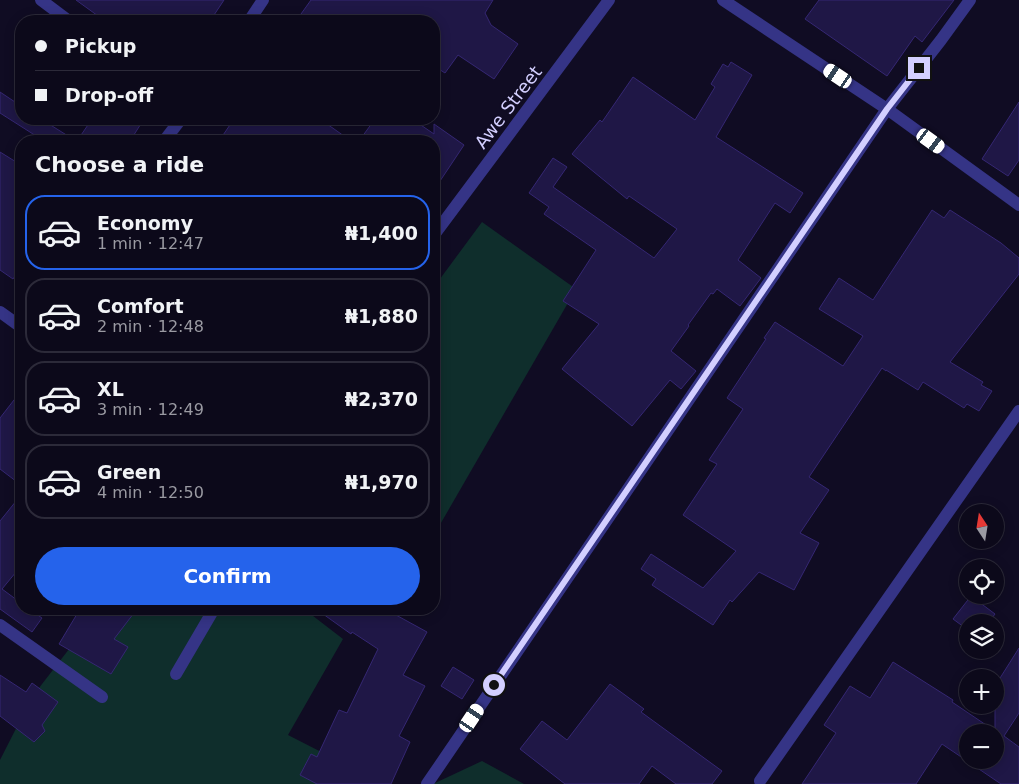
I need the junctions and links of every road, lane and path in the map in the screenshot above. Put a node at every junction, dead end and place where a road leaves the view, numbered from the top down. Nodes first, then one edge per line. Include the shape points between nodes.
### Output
1 (42, 0) edge
2 (263, 0) edge
3 (609, 0) edge
4 (723, 0) edge
5 (970, 0) edge
6 (61, 15) edge
7 (252, 15) edge
8 (887, 109) junction
9 (176, 125) edge
10 (169, 135) edge
11 (1019, 204) edge
12 (440, 227) edge
13 (0, 312) edge
14 (15, 323) edge
15 (1019, 411) edge
16 (210, 615) edge
17 (0, 625) edge
18 (176, 674) dead end
19 (102, 697) dead end
20 (763, 783) edge
21 (427, 784) edge

1 - 6 street
2 - 7 street
3 - 12 street, Awe Street
4 - 8 street
5 - 8 street
8 - 11 street
8 - 21 street
9 - 10 street
13 - 14 street
15 - 20 street
16 - 18 street
17 - 19 street

